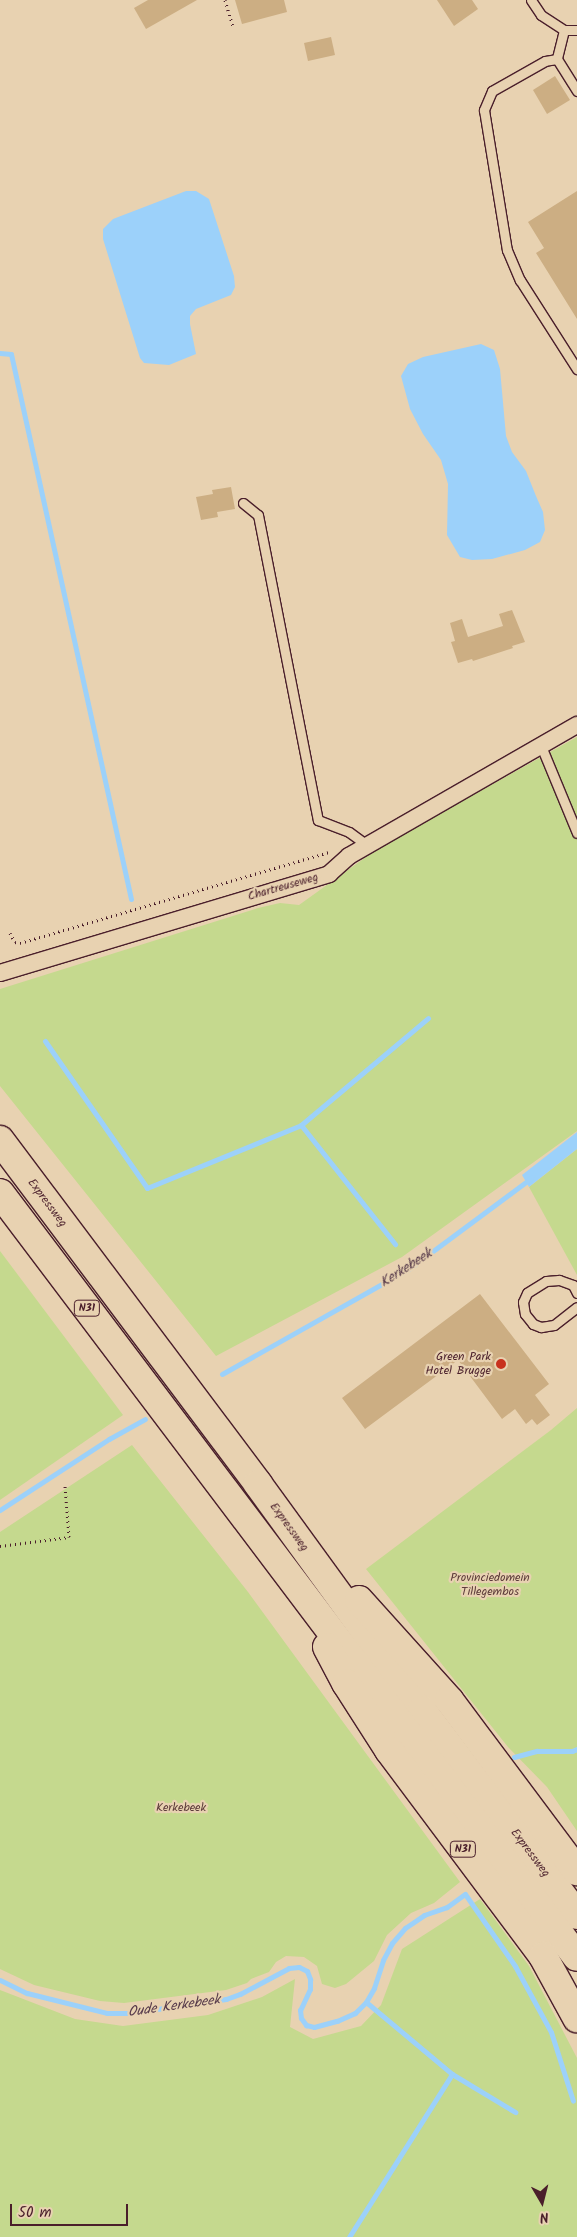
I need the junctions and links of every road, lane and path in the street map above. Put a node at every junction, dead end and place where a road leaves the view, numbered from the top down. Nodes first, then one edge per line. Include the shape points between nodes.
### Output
1 (225, 0) edge
2 (531, 0) edge
3 (233, 26) dead end
4 (564, 30) junction
5 (577, 30) edge
6 (557, 59) junction
7 (577, 91) edge
8 (577, 369) edge
9 (243, 503) dead end
10 (577, 725) edge
11 (541, 746) junction
12 (577, 833) edge
13 (368, 846) junction
14 (349, 856) junction
15 (10, 933) dead end
16 (0, 973) edge
17 (0, 1140) edge
18 (0, 1193) edge
19 (577, 1293) edge
20 (577, 1307) edge
21 (65, 1486) dead end
22 (297, 1537) junction
23 (0, 1546) edge
24 (294, 1584) junction
25 (577, 1871) edge
26 (577, 1915) edge
27 (577, 1956) edge
28 (577, 2018) edge

1 - 3 path
2 - 4 lane via 541,16
4 - 5 lane
4 - 6 lane
6 - 7 lane
6 - 8 lane via 545,61 492,91 484,110 507,250 520,280
9 - 13 lane via 258,516 318,820 349,832
10 - 11 street, Chartreuseweg
11 - 12 lane
11 - 13 street, Chartreuseweg
13 - 14 street, Chartreuseweg
14 - 15 path via 322,853 20,943 15,942
14 - 16 street, Chartreuseweg via 328,874
17 - 22 highway, Expressweg / N31
18 - 24 highway, Expressweg / N31
19 - 20 lane via 573,1285 559,1280 546,1281 527,1293 523,1302 525,1314 533,1324 542,1327 554,1324
21 - 23 path via 69,1537
22 - 25 highway, N31 via 366,1607 449,1700
22 - 26 highway, Expressweg / N31 via 410,1695
24 - 27 highway, Expressweg / N31
24 - 28 highway, N31 via 346,1683 389,1750 544,1956

